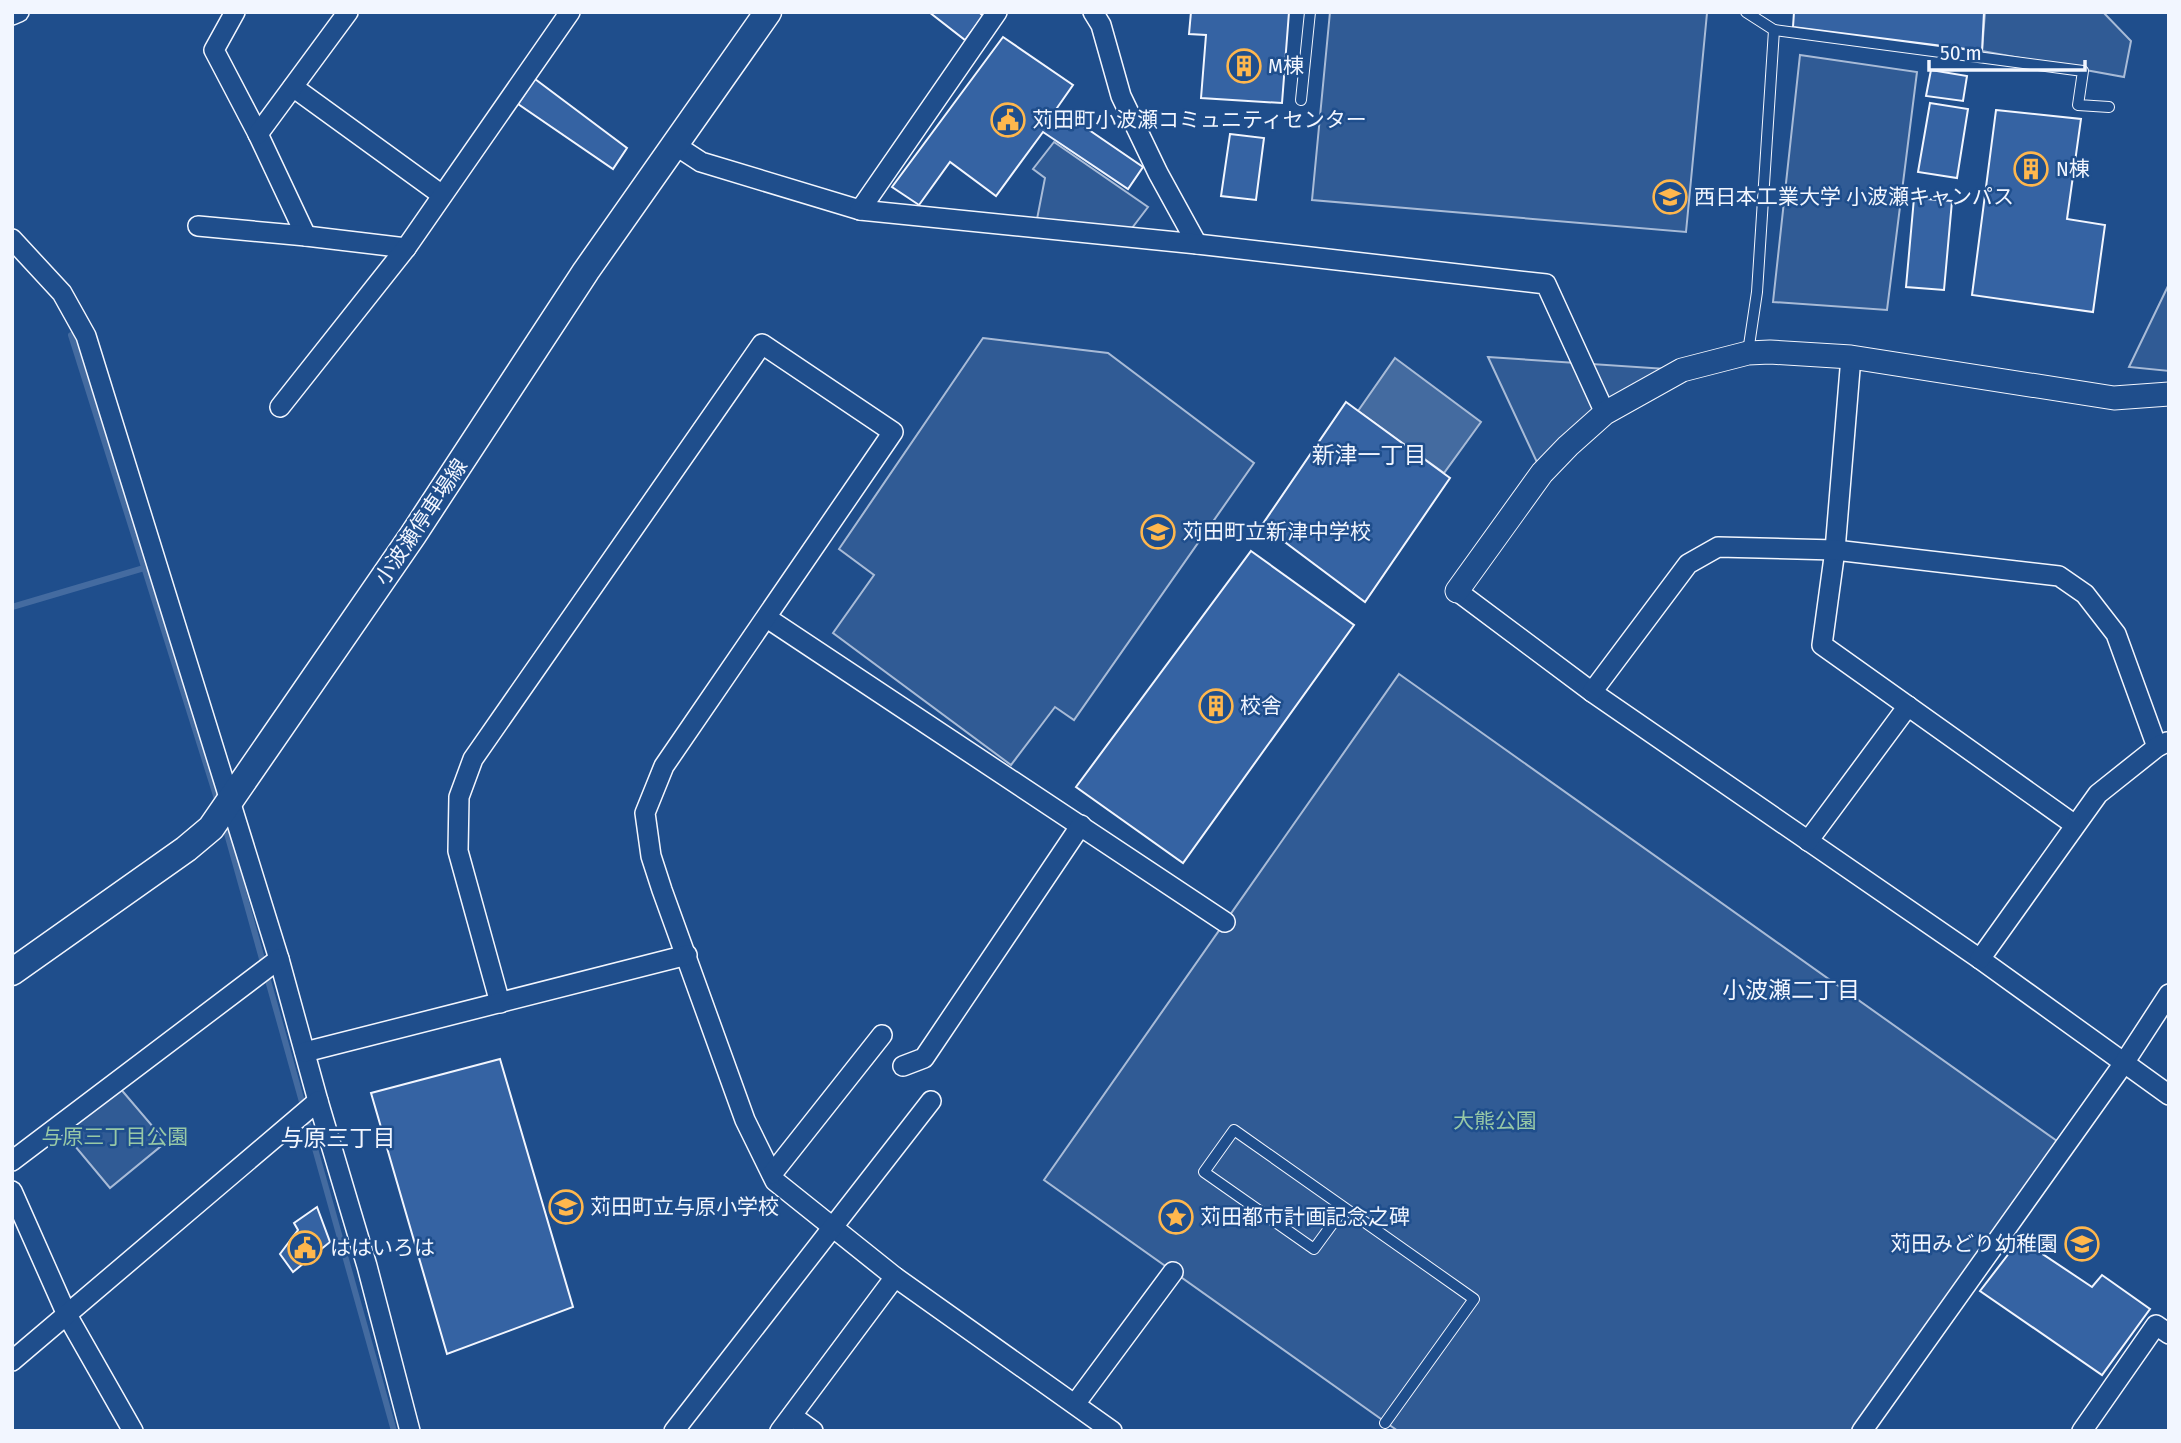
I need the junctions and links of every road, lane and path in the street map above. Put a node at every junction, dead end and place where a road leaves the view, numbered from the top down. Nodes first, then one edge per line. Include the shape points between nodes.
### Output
1 (19, 12) edge
2 (235, 12) edge
3 (348, 12) edge
4 (570, 12) edge
5 (768, 12) edge
6 (997, 12) edge
7 (1093, 12) edge
8 (1310, 12) edge
9 (1746, 12) edge
10 (12, 15) edge
11 (1774, 30) junction
12 (293, 87) junction
13 (1301, 100) dead end
14 (2109, 107) dead end
15 (258, 134) junction
16 (674, 145) junction
17 (442, 195) junction
18 (860, 210) junction
19 (198, 226) dead end
20 (306, 236) junction
21 (12, 239) edge
22 (1197, 244) junction
23 (406, 248) junction
24 (1748, 353) junction
25 (1851, 357) junction
26 (2169, 394) edge
27 (280, 407) dead end
28 (1605, 413) junction
29 (1835, 550) junction
30 (1457, 591) joint
31 (767, 618) junction
32 (1592, 692) junction
33 (1908, 706) junction
34 (2163, 744) edge
35 (232, 801) junction
36 (1081, 825) junction
37 (2075, 825) junction
38 (1808, 841) junction
39 (1225, 922) dead end
40 (687, 955) junction
41 (279, 959) junction
42 (1980, 959) junction
43 (12, 972) edge
44 (2169, 994) edge
45 (499, 1003) junction
46 (882, 1035) dead end
47 (305, 1052) junction
48 (2124, 1063) junction
49 (902, 1066) dead end
50 (2169, 1095) edge
51 (318, 1101) junction
52 (931, 1101) dead end
53 (12, 1161) edge
54 (772, 1174) junction
55 (12, 1191) edge
56 (1344, 1208) junction
57 (832, 1225) junction
58 (1173, 1272) dead end
59 (895, 1277) junction
60 (67, 1315) junction
61 (2169, 1334) edge
62 (12, 1361) edge
63 (1075, 1404) junction
64 (786, 1423) edge
65 (1385, 1423) dead end
66 (133, 1431) edge
67 (410, 1431) edge
68 (674, 1431) edge
69 (813, 1431) edge
70 (1112, 1431) edge
71 (1862, 1431) edge
72 (2082, 1431) edge

1 - 10 street
2 - 15 street via 214,50
3 - 12 street
4 - 17 street
5 - 16 main road, 小波瀬停車場線
6 - 18 street
7 - 22 street via 1121,96
8 - 13 lane
9 - 11 lane
11 - 14 lane via 2082,71 2078,104
11 - 24 lane via 1757,292
12 - 15 street
12 - 17 street
15 - 20 street
16 - 18 street via 701,162
16 - 35 main road, 小波瀬停車場線
17 - 23 street
18 - 22 street
19 - 20 street
20 - 23 street
21 - 35 street via 62,293 86,336
22 - 28 street via 1546,284
23 - 27 street
24 - 25 street
24 - 28 street via 1682,370
25 - 26 street via 2114,398
25 - 29 street
28 - 30 street via 1542,473
29 - 32 street via 1718,547 1688,564
29 - 33 street via 1822,645
29 - 34 street via 2059,576 2085,594 2116,634
30 - 32 street
31 - 36 street
31 - 40 street via 664,766 645,813 651,856
31 - 45 street via 893,432 762,344 473,759 459,797 457,851
32 - 38 street
33 - 37 street
33 - 38 street
34 - 37 street via 2098,794
35 - 41 street
35 - 43 main road, 小波瀬停車場線 via 211,828 186,849
36 - 39 street
36 - 49 street via 924,1058
37 - 42 street
38 - 42 street
40 - 45 street
40 - 54 street via 745,1120
41 - 47 street
41 - 53 street
42 - 48 street
44 - 48 street
45 - 47 street
46 - 54 street
47 - 51 street
48 - 50 street
48 - 71 street
51 - 60 street
51 - 67 street via 368,1266
52 - 57 street
54 - 57 street
55 - 60 street
56 - 56 lane via 1234,1130 1204,1172 1314,1249
56 - 65 lane via 1474,1299
57 - 59 street
57 - 68 street
58 - 63 street
59 - 63 street
59 - 64 street
60 - 62 street
60 - 66 street
61 - 72 street via 2156,1325
63 - 70 street
64 - 69 street

